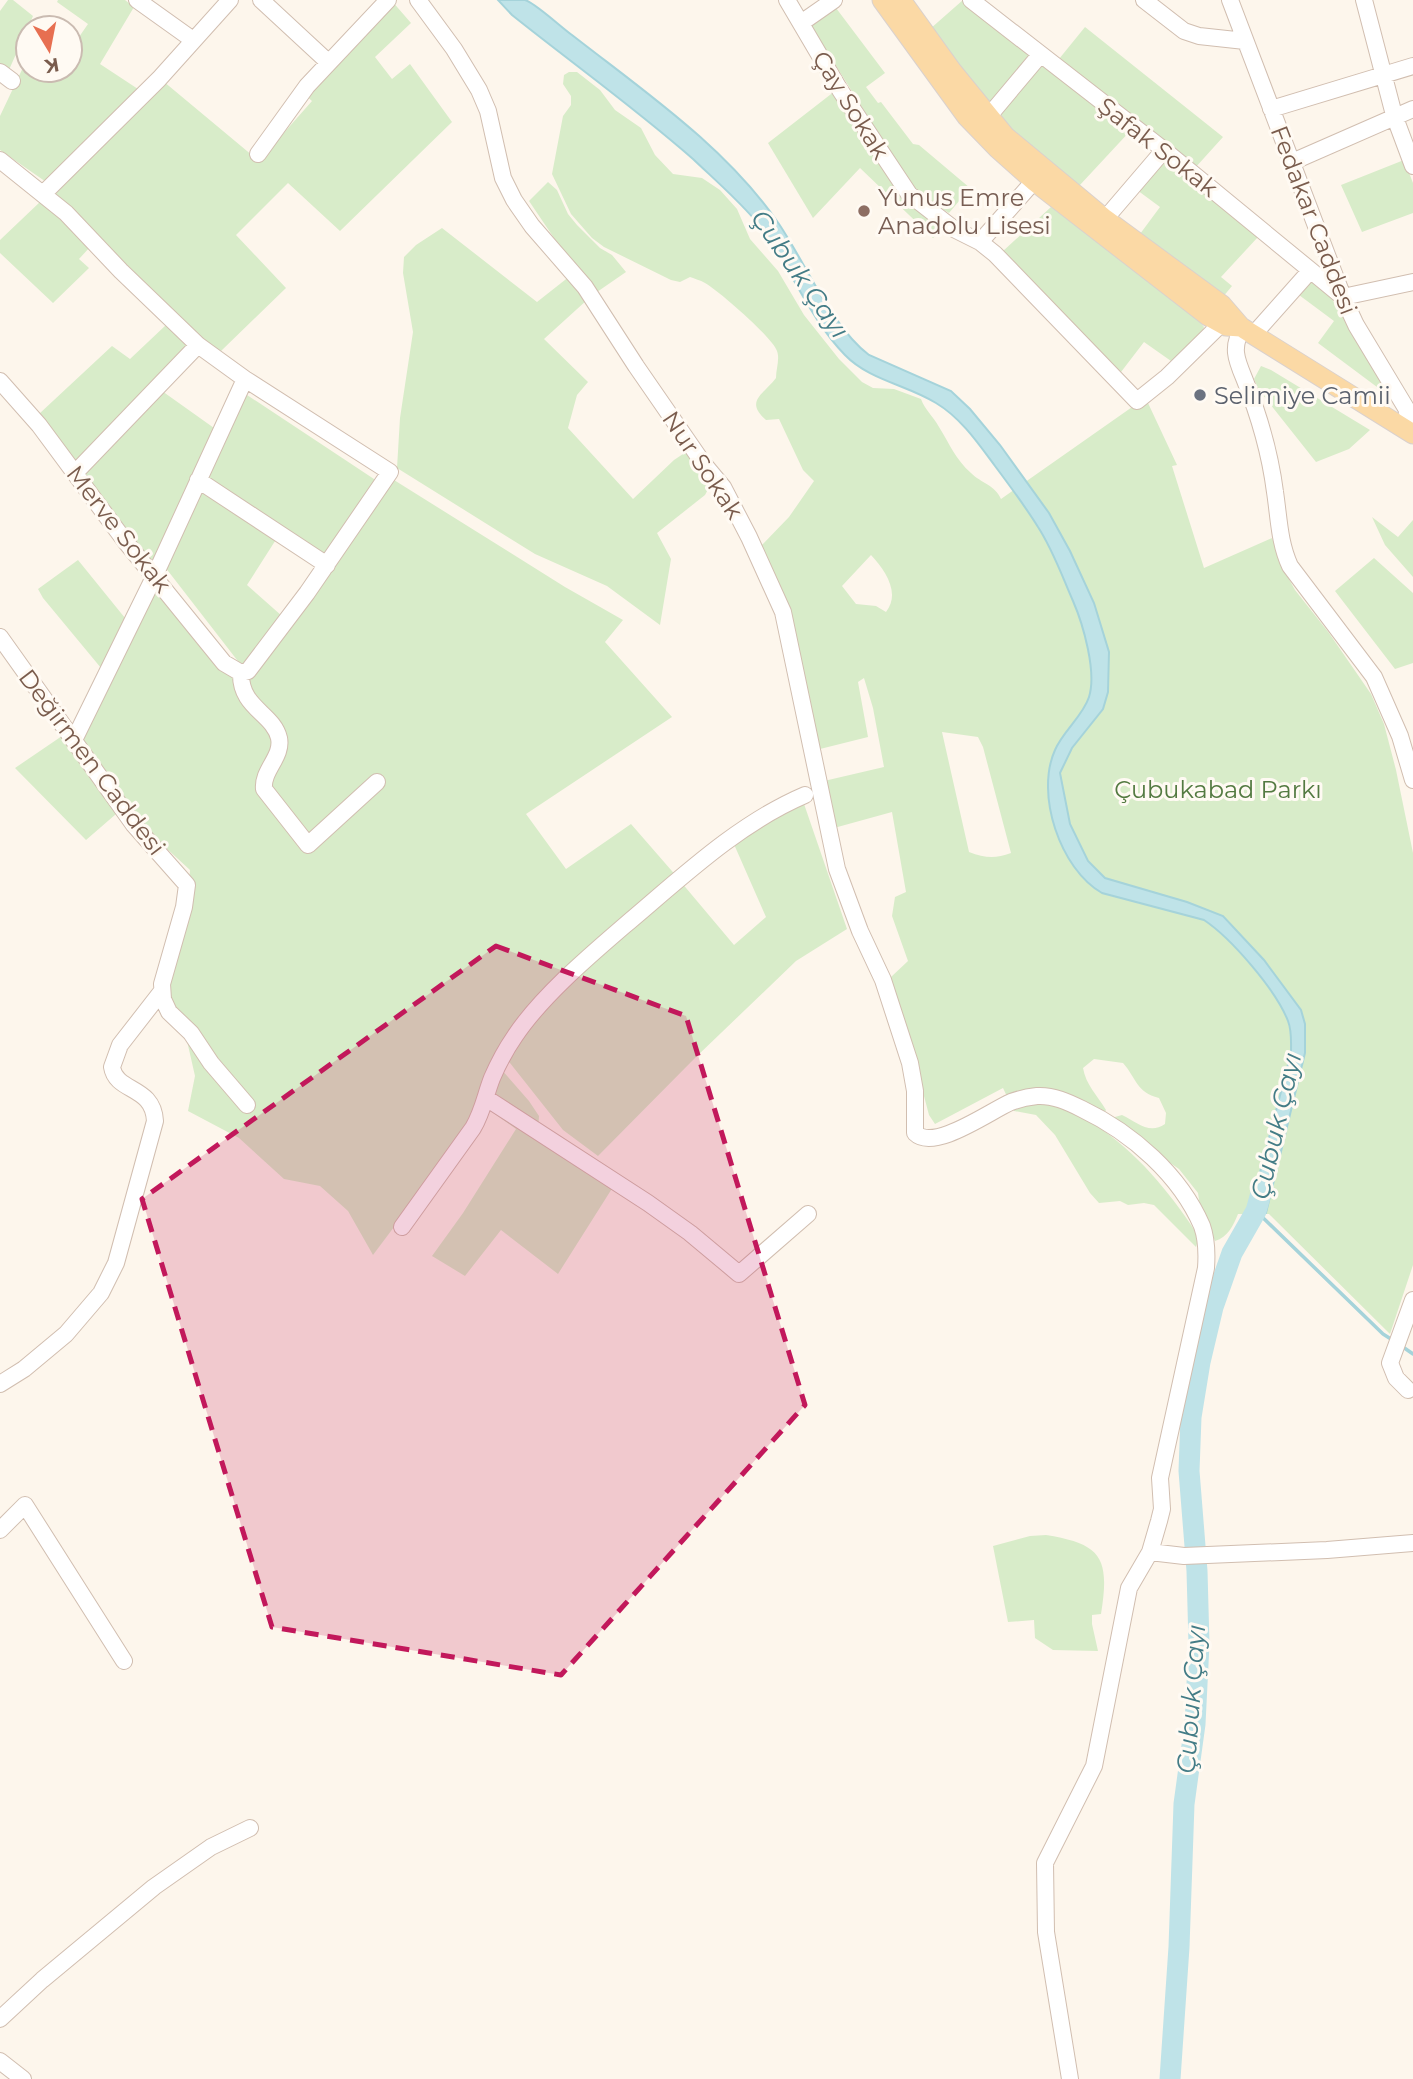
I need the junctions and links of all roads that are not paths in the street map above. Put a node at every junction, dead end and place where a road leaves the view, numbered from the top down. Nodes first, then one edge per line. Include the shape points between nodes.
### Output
1 (137, 0) edge
2 (230, 0) edge
3 (261, 0) edge
4 (388, 0) edge
5 (418, 0) edge
6 (787, 0) edge
7 (834, 0) edge
8 (882, 0) edge
9 (901, 0) edge
10 (971, 0) edge
11 (1144, 0) edge
12 (1230, 0) edge
13 (1364, 0) edge
14 (801, 23) junction
15 (193, 40) junction
16 (1245, 41) junction
17 (1040, 55) junction
18 (328, 62) junction
19 (1413, 66) edge
20 (1382, 75) junction
21 (1271, 109) junction
22 (1413, 109) edge
23 (1394, 116) junction
24 (988, 117) junction
25 (1164, 150) junction
26 (258, 154) dead end
27 (0, 160) edge
28 (1292, 162) junction
29 (1413, 166) edge
30 (1034, 181) junction
31 (43, 194) junction
32 (1105, 219) junction
33 (981, 242) junction
34 (1310, 271) junction
35 (1413, 282) edge
36 (1343, 297) junction
37 (1240, 328) junction
38 (198, 345) junction
39 (245, 379) junction
40 (0, 381) edge
41 (1413, 433) edge
42 (75, 474) junction
43 (198, 480) junction
44 (327, 565) junction
45 (155, 575) junction
46 (0, 637) edge
47 (241, 673) junction
48 (74, 740) junction
49 (1413, 780) edge
50 (377, 782) dead end
51 (805, 795) dead end
52 (162, 991) junction
53 (486, 1098) junction
54 (247, 1105) dead end
55 (808, 1214) dead end
56 (402, 1227) dead end
57 (1413, 1300) edge
58 (0, 1384) edge
59 (1411, 1392) edge
60 (0, 1530) edge
61 (1413, 1544) edge
62 (1150, 1552) junction
63 (124, 1661) dead end
64 (250, 1828) dead end
65 (0, 2019) edge
66 (0, 2061) edge
67 (23, 2079) edge
68 (1070, 2079) edge

1 - 15 street
2 - 15 street
3 - 18 street
4 - 18 street
5 - 62 street, Nur Sokak via 479,90 503,178 514,200 585,287 635,366 723,487 749,537 789,629 837,869 911,1063 915,1133 926,1139 945,1135 1012,1102 1053,1097 1096,1115 1139,1145 1175,1184 1201,1225 1206,1268 1162,1463 1162,1509
6 - 14 street, Çay Sokak
7 - 14 street
8 - 30 main road via 967,117
9 - 24 main road
10 - 17 street, Şafak Sokak
11 - 16 street via 1184,31
12 - 16 street, Fedakar Caddesi
13 - 20 street
14 - 33 street, Çay Sokak via 909,194 954,229
15 - 31 street
16 - 21 street, Fedakar Caddesi
17 - 24 street
17 - 25 street, Şafak Sokak
18 - 26 street
19 - 20 street
20 - 21 street
20 - 23 street
21 - 28 street, Fedakar Caddesi
22 - 23 street
23 - 28 street
23 - 29 street
24 - 32 main road via 1028,158
25 - 32 street
25 - 34 street, Şafak Sokak
27 - 31 street
28 - 36 street, Fedakar Caddesi
30 - 33 street
30 - 37 main road via 1141,265
31 - 38 street
32 - 37 main road via 1222,305
33 - 37 street, Çay Sokak via 1137,401
34 - 36 street, Şafak Sokak
34 - 37 street
35 - 36 street
36 - 41 street, Fedakar Caddesi via 1406,408
37 - 41 main road
37 - 49 street via 1235,340 1237,361 1267,449 1282,546 1290,566 1374,677
38 - 39 street
38 - 42 street
39 - 43 street
39 - 44 street via 390,472
40 - 42 street, Merve Sokak
42 - 45 street, Merve Sokak
43 - 44 street
43 - 45 street
44 - 47 street via 248,671
45 - 47 street, Merve Sokak via 223,663
45 - 48 street
46 - 48 street, Değirmen Caddesi
47 - 50 street via 243,692 279,737 264,789 307,845
48 - 52 street, Değirmen Caddesi via 134,825 187,885
51 - 53 street via 740,832 592,955 516,1034 491,1079
52 - 54 street via 169,1012
52 - 58 street via 120,1045 113,1064 115,1078 150,1102 155,1121 116,1263 79,1321 24,1370
53 - 55 street via 648,1203 739,1274
53 - 56 street via 473,1128
57 - 59 street via 1390,1363 1396,1378
60 - 63 street via 25,1505
61 - 62 street via 1184,1556
62 - 68 street via 1129,1588 1094,1766 1045,1863 1046,1932
64 - 65 street via 211,1847 154,1887
66 - 67 street

